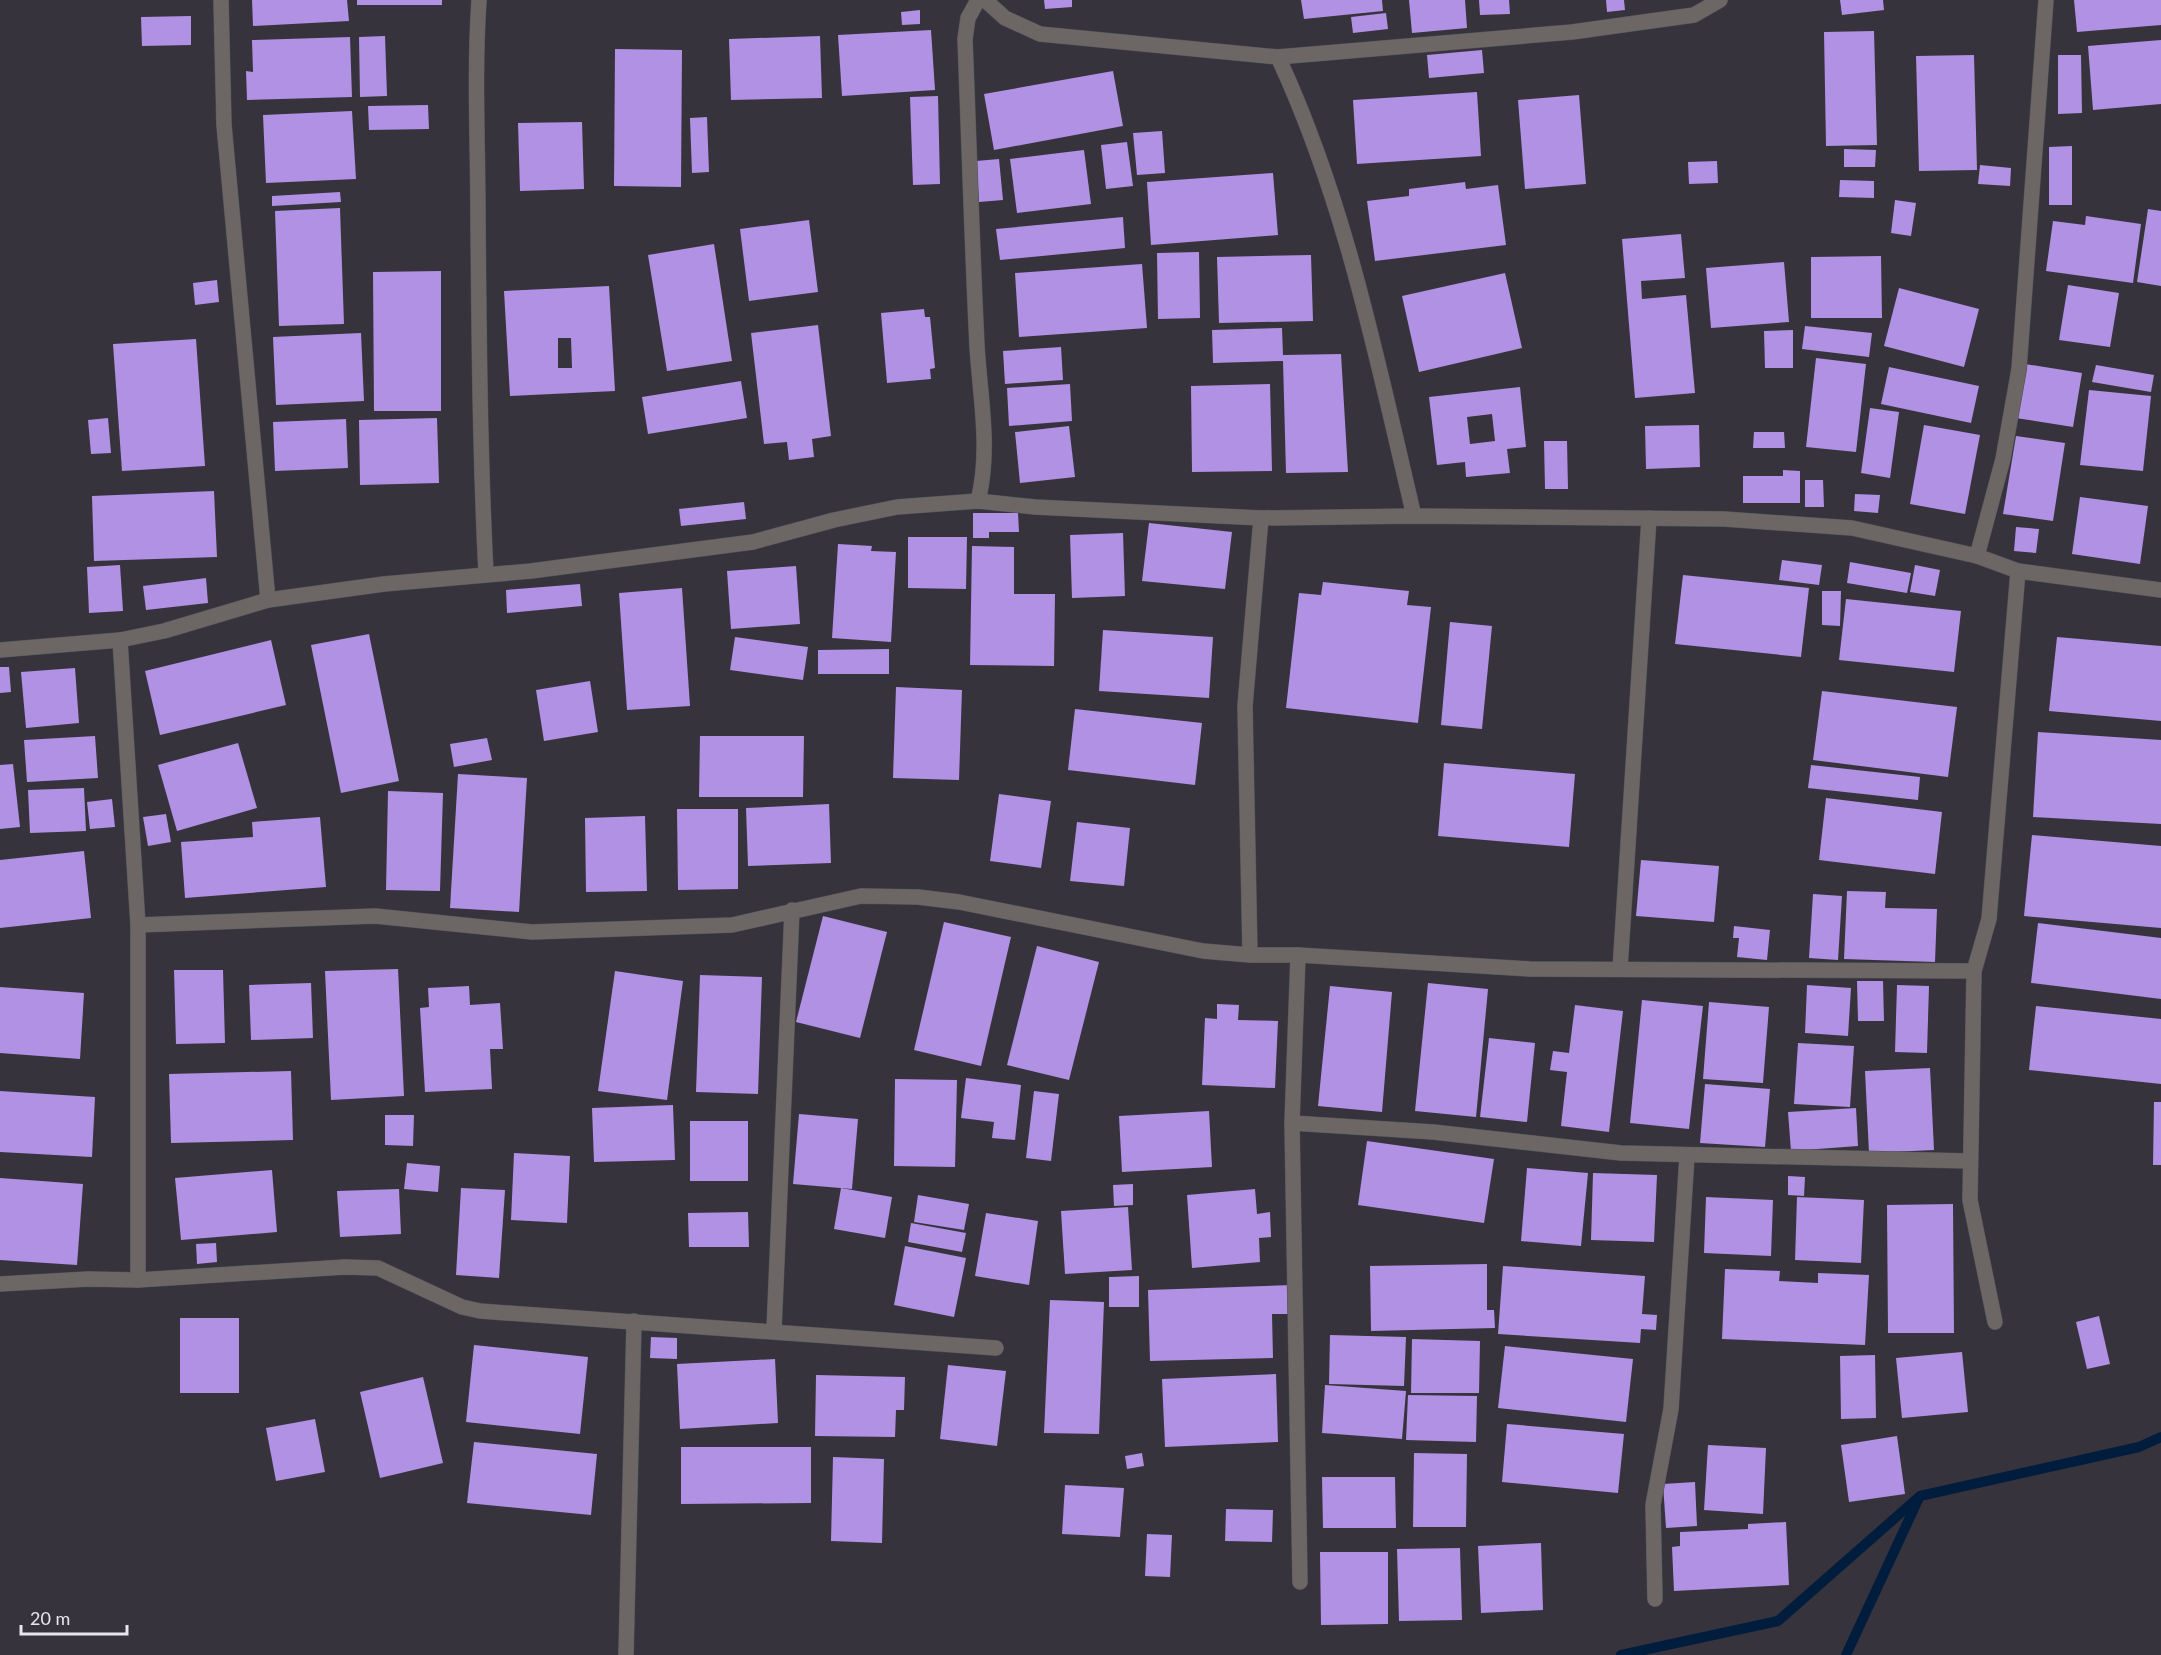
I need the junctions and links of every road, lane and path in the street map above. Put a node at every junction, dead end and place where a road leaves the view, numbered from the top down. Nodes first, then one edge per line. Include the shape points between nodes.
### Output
1 (221, 0) edge
2 (479, 0) edge
3 (978, 0) edge
4 (985, 0) edge
5 (1720, 0) edge
6 (2046, 0) edge
7 (1278, 57) junction
8 (978, 501) junction
9 (1414, 516) junction
10 (1261, 518) junction
11 (1649, 518) junction
12 (1977, 556) junction
13 (2018, 571) junction
14 (486, 574) junction
15 (2161, 590) edge
16 (268, 600) junction
17 (120, 640) junction
18 (0, 650) edge
19 (792, 910) junction
20 (138, 925) junction
21 (1250, 955) junction
22 (1298, 955) junction
23 (1620, 969) junction
24 (1974, 971) junction
25 (1292, 1123) junction
26 (1687, 1156) junction
27 (1969, 1161) junction
28 (138, 1281) junction
29 (0, 1284) edge
30 (634, 1321) junction
31 (1995, 1322) dead end
32 (774, 1330) junction
33 (996, 1348) dead end
34 (1300, 1581) dead end
35 (1655, 1599) dead end
36 (626, 1655) edge

1 - 16 street via 224,125
2 - 14 street via 476,70 481,482
3 - 8 street via 968,18 965,39 977,348 985,446
4 - 7 street via 1005,18 1041,34
5 - 7 street via 1694,15 1572,32
6 - 12 street via 2019,369 2003,459
7 - 9 street via 1311,131 1354,267
8 - 10 street
8 - 14 street via 897,507 753,542
9 - 10 street
9 - 11 street
10 - 21 street via 1245,706
11 - 12 street via 1852,528
11 - 23 street
12 - 13 street
13 - 15 street
13 - 24 street via 1989,920
14 - 16 street
16 - 17 street
17 - 18 street
17 - 20 street
19 - 20 street via 732,925 532,932 375,916
19 - 21 street via 861,896 918,897 1003,910 1203,951
19 - 32 street
20 - 28 street
21 - 22 street
22 - 23 street via 1530,969
22 - 25 street
23 - 24 street
24 - 27 street
25 - 26 street
25 - 34 street
26 - 27 street
26 - 35 street via 1671,1408 1653,1505
27 - 31 street via 1970,1200
28 - 29 street via 88,1279
28 - 30 street via 378,1268 480,1311
30 - 32 street
30 - 36 street
32 - 33 street

